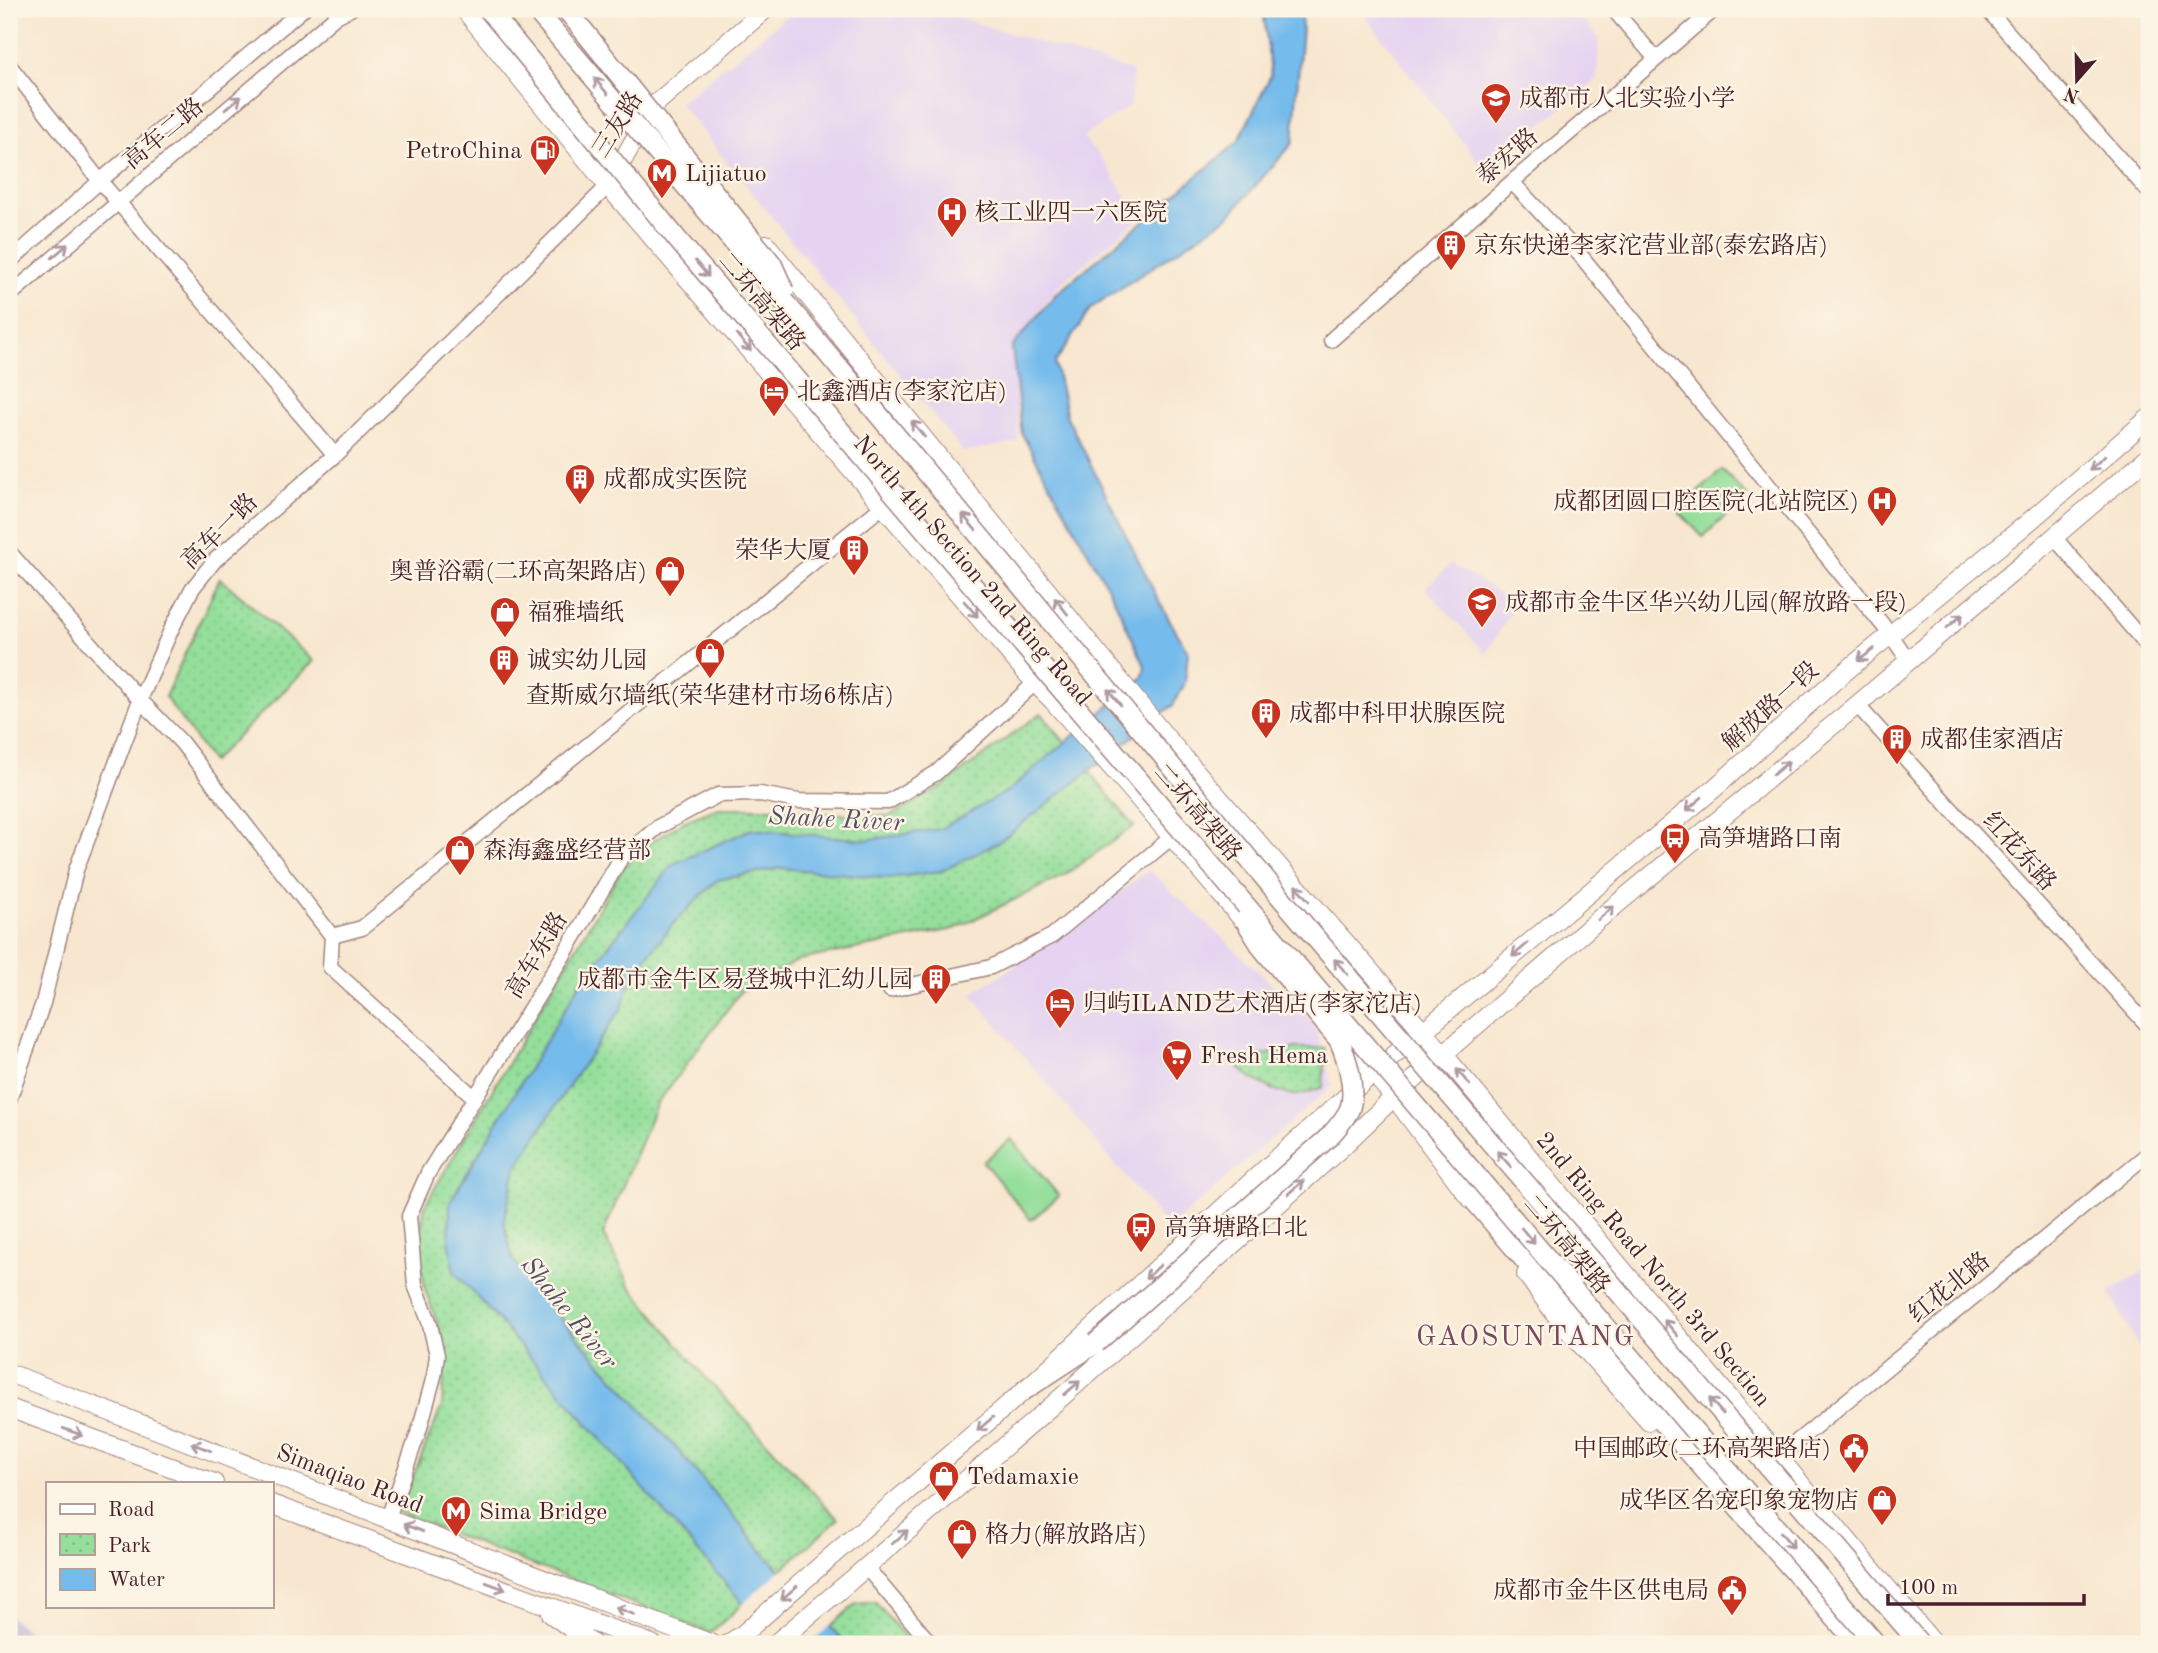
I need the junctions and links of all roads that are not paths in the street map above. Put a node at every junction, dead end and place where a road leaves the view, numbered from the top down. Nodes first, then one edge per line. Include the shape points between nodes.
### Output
1 (303, 9) edge
2 (349, 9) edge
3 (464, 9) edge
4 (477, 9) edge
5 (488, 9) edge
6 (535, 9) edge
7 (566, 9) edge
8 (573, 9) edge
9 (766, 9) edge
10 (1613, 9) edge
11 (1715, 9) edge
12 (1987, 9) edge
13 (1656, 59) junction
14 (9, 65) edge
15 (653, 106) junction
16 (100, 181) junction
17 (1512, 181) junction
18 (608, 186) junction
19 (2149, 192) edge
20 (118, 201) junction
21 (682, 245) junction
22 (9, 262) edge
23 (9, 296) edge
24 (792, 311) junction
25 (1331, 340) dead end
26 (2149, 418) edge
27 (335, 456) junction
28 (2149, 456) edge
29 (883, 506) junction
30 (2054, 537) junction
31 (9, 552) edge
32 (1891, 635) junction
33 (2149, 648) edge
34 (1908, 660) junction
35 (1035, 683) junction
36 (140, 700) junction
37 (1857, 705) junction
38 (1172, 837) junction
39 (1207, 860) junction
40 (331, 936) junction
41 (890, 990) dead end
42 (2149, 1027) edge
43 (1424, 1031) junction
44 (1444, 1055) junction
45 (1373, 1073) junction
46 (1394, 1097) junction
47 (475, 1098) junction
48 (9, 1100) edge
49 (2149, 1153) edge
50 (1462, 1186) junction
51 (9, 1373) edge
52 (1026, 1389) junction
53 (9, 1408) edge
54 (1777, 1457) junction
55 (211, 1482) edge
56 (273, 1505) edge
57 (388, 1518) junction
58 (866, 1567) junction
59 (528, 1598) junction
60 (736, 1639) edge
61 (593, 1644) edge
62 (652, 1644) edge
63 (712, 1644) edge
64 (775, 1644) edge
65 (931, 1644) edge
66 (1846, 1644) edge
67 (1858, 1644) edge
68 (1876, 1644) edge
69 (1920, 1644) edge
70 (1934, 1644) edge

1 - 16 street, 高车二路
20 -> 2 street, 高车二路
3 - 18 main road, North 4th Section 2nd Ring Road
4 - 21 highway, bridge via 649,218
5 - 21 highway, 二环高架路, bridge
24 -> 6 highway, 二环高架路, bridge
7 - 24 highway, bridge via 772,264
8 - 15 main road, North 4th Section 2nd Ring Road
9 - 15 main road, 三友路
10 - 13 street
11 - 13 street, 泰宏路
12 - 19 street
13 - 17 street, 泰宏路
14 - 16 street
15 - 18 main road, 三友路
43 -> 15 main road, North 4th Section 2nd Ring Road via 1165,736
16 - 20 street
16 - 22 street, 高车二路
17 - 25 street, 泰宏路
17 - 32 street via 1590,267
18 - 27 street, 高车一路
18 -> 29 main road, North 4th Section 2nd Ring Road
23 -> 20 street, 高车二路
20 - 27 street
21 -> 39 highway, 二环高架路, bridge
69 -> 24 highway, 二环高架路, bridge via 1283,900
26 -> 32 main road, 解放路一段
27 - 36 street, 高车一路 via 215,560 192,589
28 - 30 main road
29 -> 35 main road, North 4th Section 2nd Ring Road
29 - 40 street via 362,928
30 - 33 street
34 -> 30 main road
31 - 36 street
32 - 34 street
32 -> 43 main road, 解放路一段
34 - 37 main road
35 - 38 main road, North 4th Section 2nd Ring Road
35 - 47 street, 高车东路 via 936,773 888,802 718,795 658,827 621,858
36 - 40 street via 181,742
36 - 48 street, 高车一路 via 76,870 43,1003
37 - 42 street, 红花东路
44 -> 37 main road via 1599,919
38 - 41 street via 1052,936 991,967
38 - 45 main road, North 4th Section 2nd Ring Road
39 - 52 highway, bridge via 1263,948 1339,1040 1350,1078 1350,1107 1330,1136 1096,1343
39 -> 68 highway, 二环高架路, bridge
40 - 47 street via 330,967
43 - 44 main road, North 4th Section 2nd Ring Road
43 - 45 main road, 解放路一段
44 - 46 main road
54 -> 44 main road, 2nd Ring Road North 3rd Section
45 - 46 main road, North 4th Section 2nd Ring Road
45 -> 52 main road, 解放路一段
46 - 50 main road
58 -> 46 main road
47 - 57 street, 高车东路 via 428,1173 409,1216 415,1285 437,1355 419,1431
49 - 54 street, 红花北路
50 - 66 main road via 1561,1322
50 - 67 highway via 1643,1401
57 -> 51 main road, Simaqiao Road
52 -> 60 main road, 解放路一段, bridge
53 -> 55 main road
54 - 70 main road, 2nd Ring Road North 3rd Section
56 -> 59 main road, Simaqiao Road
63 -> 57 main road, Simaqiao Road
58 - 64 main road, bridge
58 - 65 street
59 - 61 main road
59 - 62 main road, Simaqiao Road

